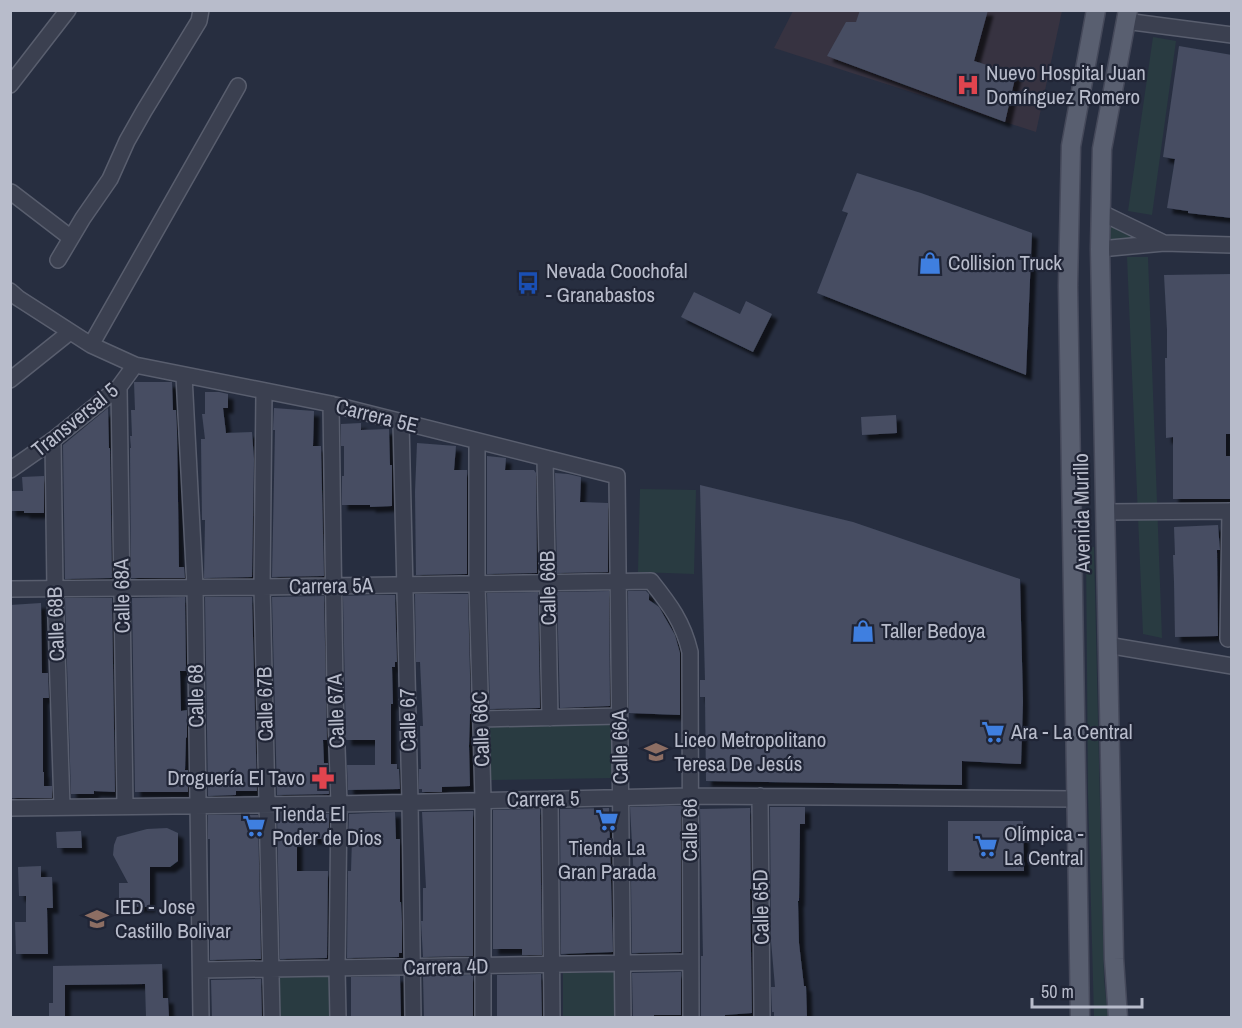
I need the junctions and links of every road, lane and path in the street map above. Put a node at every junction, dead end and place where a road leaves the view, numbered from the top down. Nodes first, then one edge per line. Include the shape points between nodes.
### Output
1 (68, 10) edge
2 (201, 10) edge
3 (1096, 10) edge
4 (1126, 16) edge
5 (1232, 35) edge
6 (10, 85) edge
7 (238, 86) dead end
8 (11, 192) edge
9 (1100, 212) junction
10 (71, 238) junction
11 (1164, 243) junction
12 (1232, 244) edge
13 (1100, 249) junction
14 (58, 260) dead end
15 (11, 292) edge
16 (70, 332) junction
17 (91, 345) junction
18 (135, 365) junction
19 (184, 376) junction
20 (10, 380) edge
21 (120, 387) junction
22 (264, 391) junction
23 (332, 404) junction
24 (400, 422) junction
25 (53, 440) junction
26 (477, 441) junction
27 (545, 458) junction
28 (10, 470) edge
29 (617, 476) joint
30 (1231, 511) edge
31 (1104, 512) junction
32 (1072, 539) junction
33 (1104, 539) junction
34 (618, 581) junction
35 (651, 581) joint
36 (548, 582) junction
37 (477, 583) junction
38 (404, 585) junction
39 (333, 586) junction
40 (195, 587) junction
41 (262, 587) junction
42 (122, 588) junction
43 (10, 589) edge
44 (55, 589) junction
45 (1228, 639) dead end
46 (1107, 645) junction
47 (1232, 666) edge
48 (620, 716) junction
49 (550, 718) junction
50 (481, 719) junction
51 (690, 796) junction
52 (760, 796) junction
53 (621, 797) junction
54 (550, 799) junction
55 (1076, 799) junction
56 (483, 800) junction
57 (410, 802) junction
58 (339, 804) junction
59 (197, 805) junction
60 (268, 805) junction
61 (125, 806) junction
62 (62, 807) junction
63 (10, 808) edge
64 (690, 963) junction
65 (623, 964) junction
66 (552, 965) junction
67 (482, 966) junction
68 (412, 967) junction
69 (337, 968) junction
70 (271, 969) junction
71 (201, 970) junction
72 (201, 1017) edge
73 (272, 1017) edge
74 (338, 1017) edge
75 (413, 1017) edge
76 (483, 1017) edge
77 (552, 1017) edge
78 (623, 1017) edge
79 (691, 1017) edge
80 (762, 1017) edge
81 (1080, 1017) edge
82 (1118, 1017) edge

1 - 6 street
2 - 10 street via 199,21 127,141 110,179
3 - 32 main road, Avenida Murillo via 1071,146 1068,286
4 - 5 street
4 - 9 main road, Avenida Murillo via 1102,149
7 - 17 street
8 - 10 street
9 - 11 street
9 - 13 main road, Avenida Murillo
10 - 14 street
11 - 12 street
11 - 13 street
13 - 31 main road, Avenida Murillo
15 - 16 street, Carrera 5E
16 - 17 street, Carrera 5E
16 - 20 street
17 - 18 street, Carrera 5E
18 - 19 street, Carrera 5E
18 - 21 street, Transversal 5
19 - 22 street, Carrera 5E
19 - 40 street, Calle 68
21 - 25 street, Transversal 5
21 - 42 street, Calle 68A
22 - 23 street, Carrera 5E
22 - 41 street, Calle 67B
23 - 24 street, Carrera 5E
23 - 39 street, Calle 67A
24 - 26 street, Carrera 5E
24 - 38 street, Calle 67
25 - 28 street, Transversal 5
25 - 44 street, Calle 68B
26 - 27 street, Carrera 5E
26 - 37 street, Calle 66C
27 - 29 street, Carrera 5E
27 - 36 street, Calle 66B
29 - 34 street, Calle 66A
30 - 31 street
30 - 45 street
31 - 33 main road, Avenida Murillo
32 - 33 main road
32 - 55 main road, Avenida Murillo
33 - 46 main road, Avenida Murillo
34 - 35 street, Carrera 5A
34 - 36 street, Carrera 5A
34 - 48 street, Calle 66A
35 - 51 street, Calle 66 via 675,612 690,652
36 - 37 street, Carrera 5A
36 - 49 street, Calle 66B
37 - 38 street, Carrera 5A
37 - 50 street, Calle 66C
38 - 39 street, Carrera 5A
38 - 57 street, Calle 67
39 - 41 street, Carrera 5A
39 - 58 street, Calle 67A
40 - 41 street, Carrera 5A
40 - 42 street, Carrera 5A
40 - 59 street, Calle 68
41 - 60 street, Calle 67B
42 - 44 street, Carrera 5A
42 - 61 street, Calle 68A
43 - 44 street, Carrera 5A
44 - 62 street, Calle 68B
46 - 47 street
46 - 82 main road, Avenida Murillo
48 - 49 street
48 - 53 street, Calle 66A
49 - 50 street
50 - 56 street, Calle 66C
51 - 52 street, Carrera 5
51 - 53 street, Carrera 5
51 - 64 street, Calle 66
52 - 55 street, Carrera 5
52 - 80 street, Calle 65D
53 - 54 street, Carrera 5
53 - 65 street, Calle 66A
54 - 56 street, Carrera 5
54 - 66 street
55 - 81 main road, Avenida Murillo
56 - 57 street, Carrera 5
56 - 67 street, Calle 66C
57 - 58 street, Carrera 5
57 - 68 street, Calle 67
58 - 60 street, Carrera 5
58 - 69 street, Calle 67A
59 - 60 street, Carrera 5
59 - 61 street, Carrera 5
59 - 71 street, Calle 68
60 - 70 street, Calle 67B
61 - 62 street, Carrera 5
62 - 63 street, Carrera 5
64 - 65 street, Carrera 4D
64 - 79 street, Calle 66
65 - 66 street, Carrera 4D
65 - 78 street, Calle 66A
66 - 67 street, Carrera 4D
66 - 77 street
67 - 68 street, Carrera 4D
67 - 76 street, Calle 66C
68 - 69 street, Carrera 4D
68 - 75 street, Calle 67
69 - 70 street, Carrera 4D
69 - 74 street, Calle 67A
70 - 71 street, Carrera 4D
70 - 73 street, Calle 67B
71 - 72 street, Calle 68

